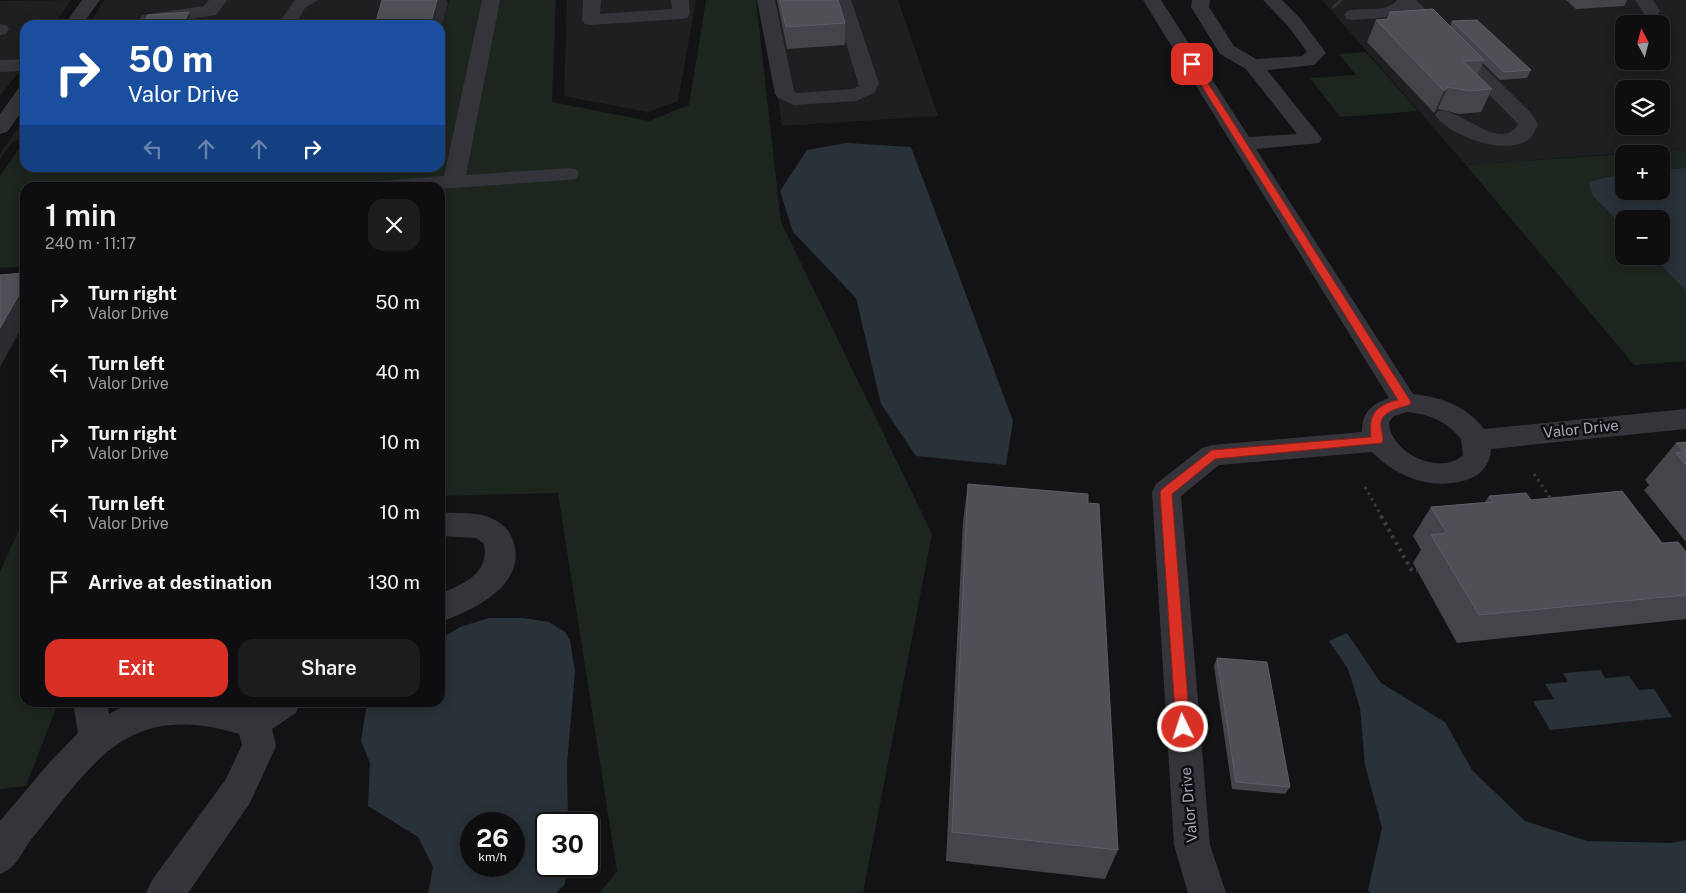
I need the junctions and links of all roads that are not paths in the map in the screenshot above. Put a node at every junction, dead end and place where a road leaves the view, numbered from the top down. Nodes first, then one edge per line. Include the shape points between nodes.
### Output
1 (90, 0) edge
2 (308, 0) edge
3 (491, 0) edge
4 (592, 0) edge
5 (680, 0) edge
6 (766, 0) edge
7 (842, 0) edge
8 (1152, 0) edge
9 (1272, 0) edge
10 (1290, 0) edge
11 (1407, 1) edge
12 (1201, 4) edge
13 (212, 12) edge
14 (76, 20) edge
15 (147, 20) edge
16 (289, 20) edge
17 (1294, 22) junction
18 (1366, 29) dead end
19 (20, 65) edge
20 (1253, 65) junction
21 (0, 66) edge
22 (20, 100) edge
23 (1445, 115) edge
24 (0, 128) edge
25 (1242, 144) junction
26 (568, 174) dead end
27 (454, 182) junction
28 (445, 183) edge
29 (1405, 402) junction
30 (1686, 419) edge
31 (1378, 440) junction
32 (1476, 440) junction
33 (445, 524) edge
34 (445, 606) edge
35 (91, 707) edge
36 (277, 707) edge
37 (253, 723) junction
38 (96, 738) junction
39 (0, 856) edge
40 (165, 893) edge
41 (1207, 893) edge

1 - 14 street
2 - 16 street via 298,5
3 - 27 street
4 - 5 street via 591,20 681,14
6 - 7 street via 786,94 794,99 856,95 867,89 869,84
8 - 25 street
9 - 17 street
10 - 17 street
11 - 18 street via 1392,12 1347,9
11 - 23 street via 1528,124 1520,136 1496,139 1460,128
12 - 20 street via 1227,50
13 - 15 street
17 - 20 street via 1317,53 1307,61
19 - 21 street
20 - 25 street via 1312,139
22 - 24 street
25 - 29 street
26 - 27 street
27 - 28 street
29 - 31 street via 1380,412 1375,422
29 - 32 street via 1431,406 1456,417 1469,428
30 - 32 street, Valor Drive
31 - 32 street via 1392,457 1406,466 1440,475 1468,469 1476,461 1479,451
31 - 41 street, Valor Drive via 1212,455 1166,492 1192,845
33 - 34 street via 482,527 498,538 501,556 497,572 479,588
35 - 38 street
36 - 37 street
37 - 38 street via 219,713 178,708 138,715
37 - 40 street via 259,746 238,791
38 - 39 street via 13,833

